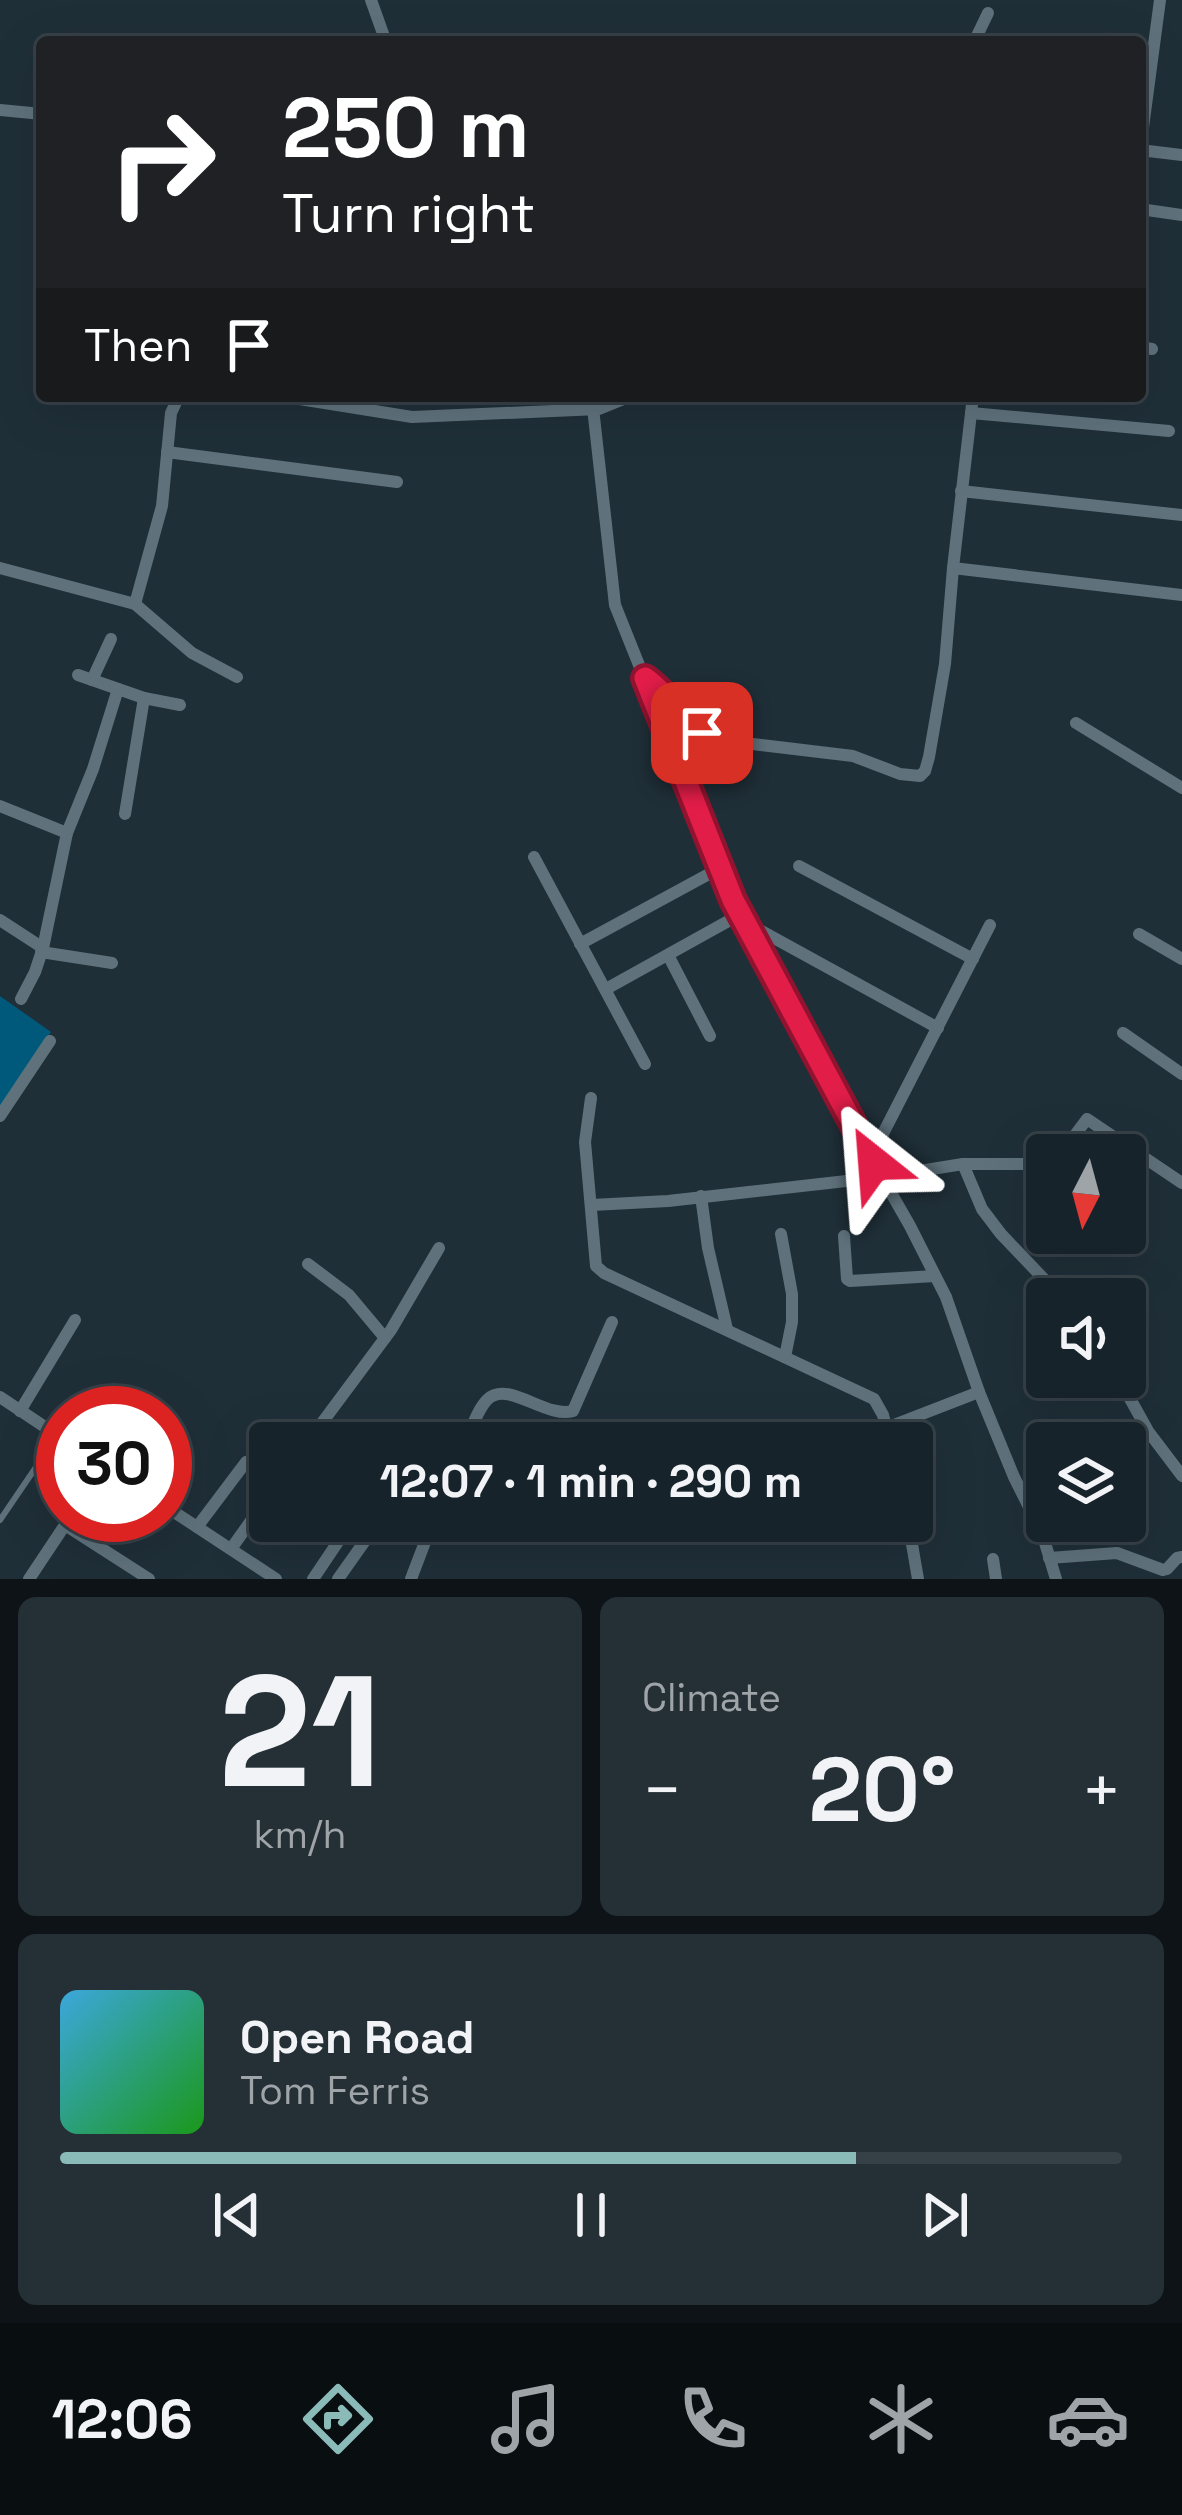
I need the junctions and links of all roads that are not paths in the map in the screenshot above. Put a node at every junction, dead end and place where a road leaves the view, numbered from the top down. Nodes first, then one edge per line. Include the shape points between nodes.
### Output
1 (371, 0) edge
2 (1160, 0) edge
3 (988, 14) dead end
4 (384, 36) edge
5 (977, 36) edge
6 (1146, 105) edge
7 (0, 110) edge
8 (36, 113) edge
9 (1146, 151) edge
10 (1182, 154) edge
11 (1146, 210) edge
12 (1182, 215) edge
13 (176, 402) edge
14 (318, 402) edge
15 (588, 402) edge
16 (616, 402) edge
17 (972, 402) edge
18 (593, 408) junction
19 (970, 413) junction
20 (1169, 430) dead end
21 (167, 452) junction
22 (397, 482) dead end
23 (961, 491) junction
24 (1182, 514) edge
25 (0, 568) edge
26 (953, 568) junction
27 (1182, 595) edge
28 (135, 604) junction
29 (111, 639) dead end
30 (237, 677) dead end
31 (645, 678) junction
32 (118, 689) junction
33 (144, 698) junction
34 (180, 706) dead end
35 (1076, 723) dead end
36 (1182, 788) edge
37 (0, 806) edge
38 (125, 814) dead end
39 (67, 833) junction
40 (534, 857) dead end
41 (799, 866) dead end
42 (720, 868) junction
43 (743, 918) junction
44 (0, 920) edge
45 (989, 925) dead end
46 (1139, 934) dead end
47 (580, 944) junction
48 (42, 950) junction
49 (668, 955) junction
50 (973, 959) junction
51 (1182, 959) edge
52 (112, 962) dead end
53 (606, 988) junction
54 (21, 999) dead end
55 (938, 1028) junction
56 (1123, 1034) dead end
57 (710, 1036) dead end
58 (50, 1041) dead end
59 (645, 1064) dead end
60 (1182, 1074) edge
61 (590, 1098) dead end
62 (0, 1116) edge
63 (1076, 1134) edge
64 (1109, 1134) edge
65 (871, 1157) junction
66 (1146, 1159) edge
67 (963, 1164) junction
68 (1026, 1164) edge
69 (882, 1178) junction
70 (1182, 1183) edge
71 (701, 1196) junction
72 (592, 1205) junction
73 (782, 1234) dead end
74 (844, 1236) dead end
75 (439, 1248) dead end
76 (308, 1264) dead end
77 (935, 1276) junction
78 (1043, 1278) edge
79 (75, 1320) dead end
80 (612, 1322) dead end
81 (727, 1330) junction
82 (385, 1338) junction
83 (785, 1357) junction
84 (980, 1392) junction
85 (0, 1397) edge
86 (1130, 1398) edge
87 (20, 1411) junction
88 (323, 1422) edge
89 (476, 1422) edge
90 (885, 1422) edge
91 (917, 1422) edge
92 (36, 1424) edge
93 (246, 1462) dead end
94 (36, 1471) edge
95 (1182, 1476) edge
96 (0, 1520) edge
97 (192, 1524) edge
98 (249, 1524) edge
99 (197, 1527) junction
100 (338, 1542) edge
101 (364, 1542) edge
102 (425, 1542) edge
103 (912, 1542) edge
104 (231, 1549) junction
105 (1182, 1557) edge
106 (993, 1558) dead end
107 (1049, 1558) junction
108 (29, 1579) edge
109 (149, 1579) edge
110 (276, 1579) edge
111 (313, 1579) edge
112 (338, 1579) edge
113 (411, 1579) edge
114 (918, 1579) edge
115 (996, 1579) edge
116 (1056, 1579) edge

1 - 4 street
2 - 6 street
3 - 5 street
7 - 8 street
9 - 10 street
11 - 12 street
13 - 21 street
14 - 18 street via 412,417
15 - 18 street
16 - 18 street
17 - 19 street
18 - 31 street via 615,605
19 - 20 street
19 - 23 street
21 - 22 street
21 - 28 street via 162,506
23 - 24 street
23 - 26 street
25 - 28 street
26 - 27 street
26 - 31 street via 945,664 920,776 853,756 719,740 682,718
28 - 30 street via 192,653
29 - 32 street via 85,677
31 - 42 street
32 - 33 street
32 - 39 street
33 - 34 street
33 - 38 street
35 - 36 street
37 - 39 street
39 - 48 street
40 - 47 street
41 - 50 street
42 - 43 street
42 - 47 street
43 - 49 street
43 - 55 street
43 - 65 street
44 - 48 street
45 - 50 street
46 - 51 street
47 - 53 street
48 - 52 street
48 - 54 street
49 - 53 street
49 - 57 street
50 - 55 street
53 - 59 street
55 - 65 street
56 - 60 street
58 - 62 street
61 - 72 street
63 - 64 street via 1087,1119
65 - 69 street
66 - 70 street
67 - 68 street
67 - 69 street
67 - 78 street via 982,1209
69 - 71 street
69 - 77 street
71 - 72 street
71 - 81 street
72 - 81 street via 596,1266
73 - 83 street via 792,1294
74 - 77 street via 850,1281
75 - 82 street
76 - 82 street via 349,1294
77 - 84 street
79 - 87 street
80 - 89 street via 573,1411 497,1394
81 - 83 street
82 - 88 street
83 - 90 street via 874,1399
84 - 91 street
84 - 107 street
85 - 87 street
86 - 95 street
87 - 92 street
93 - 99 street
94 - 96 lane
97 - 99 street
98 - 104 street
99 - 104 street
100 - 111 street
101 - 112 street
102 - 113 street
103 - 114 street
104 - 110 street
105 - 107 street via 1162,1570 1117,1553
106 - 115 street
107 - 116 street
108 - 109 street via 65,1525

